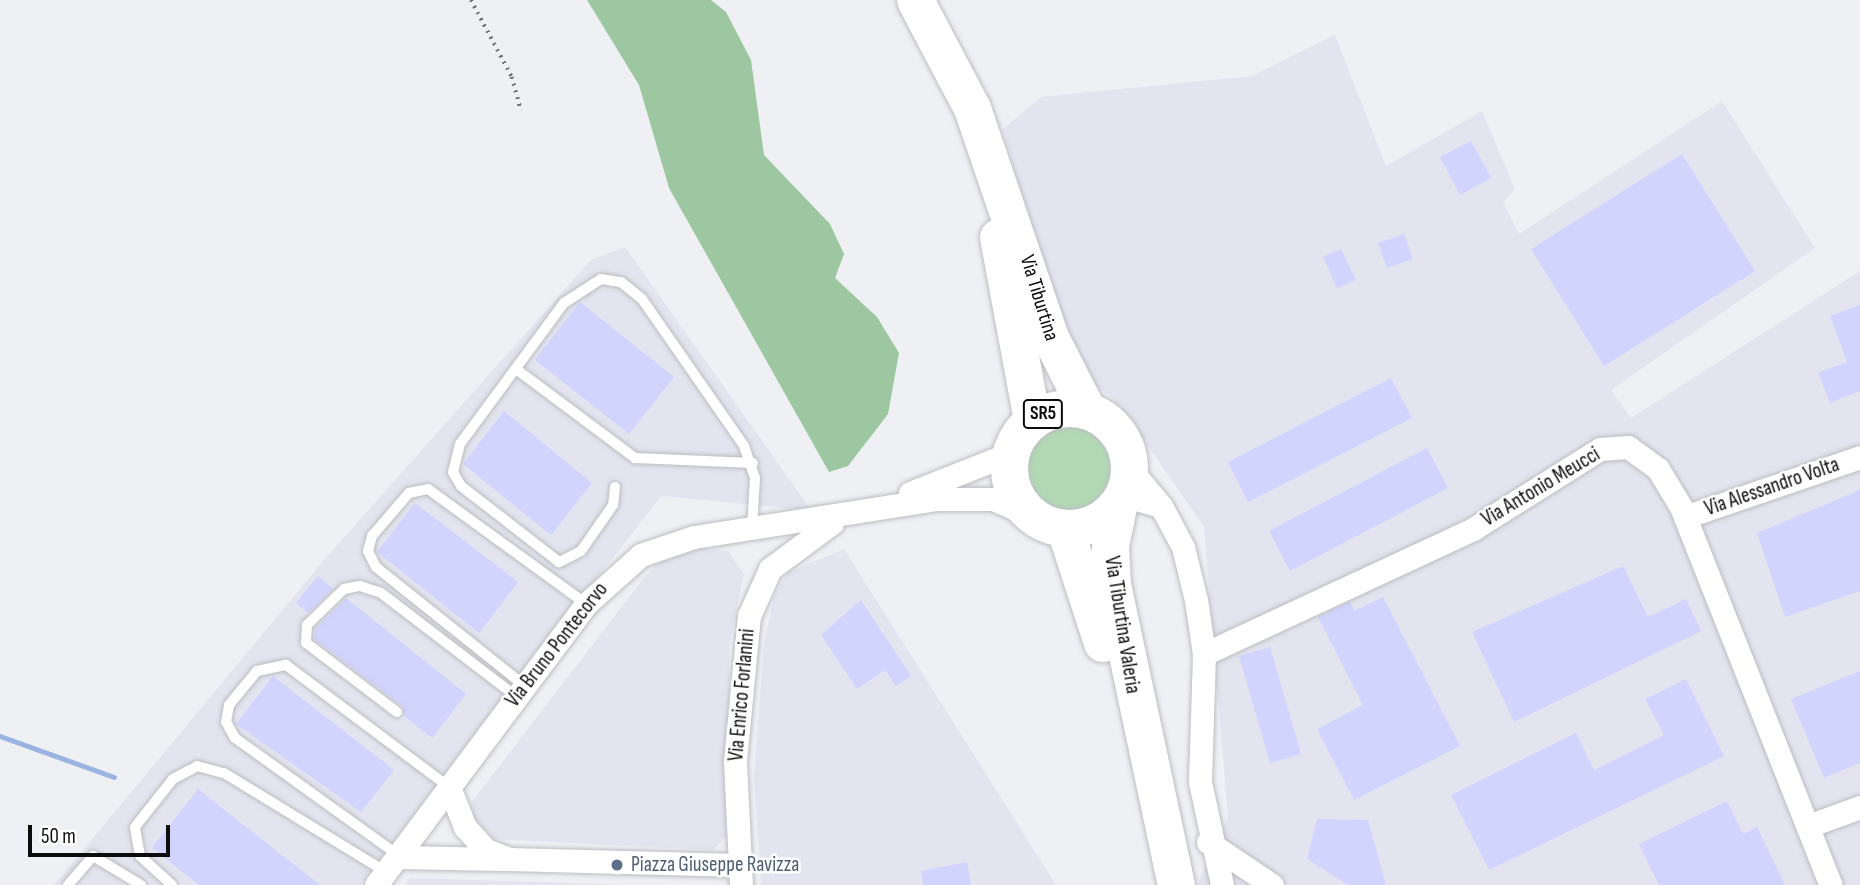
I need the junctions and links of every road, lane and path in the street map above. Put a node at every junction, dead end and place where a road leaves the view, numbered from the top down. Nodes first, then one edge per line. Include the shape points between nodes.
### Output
1 (471, 0) edge
2 (915, 0) edge
3 (521, 111) dead end
4 (997, 183) junction
5 (516, 369) junction
6 (1087, 410) junction
7 (1032, 420) junction
8 (1011, 453) junction
9 (1860, 457) edge
10 (752, 463) junction
11 (615, 487) dead end
12 (1124, 489) junction
13 (854, 513) junction
14 (1685, 517) junction
15 (1049, 522) junction
16 (752, 529) junction
17 (586, 604) junction
18 (1204, 654) junction
19 (521, 691) junction
20 (397, 712) dead end
21 (1143, 749) junction
22 (449, 787) junction
23 (1860, 807) edge
24 (1808, 826) junction
25 (1208, 842) junction
26 (509, 859) junction
27 (389, 867) edge
28 (741, 875) edge
29 (68, 885) edge
30 (141, 885) edge
31 (172, 885) edge
32 (1176, 885) edge
33 (1222, 885) edge
34 (1272, 885) edge
35 (1831, 885) edge

1 - 3 path via 512,77
2 - 4 main road, Via Tiburtina / SR5 via 972,108
4 - 6 main road, Via Tiburtina / SR5 via 1055,349
4 - 7 main road, Via Tiburtina / SR5 via 999,245
5 - 10 lane via 635,458
5 - 10 lane via 571,295 594,281 616,280 642,299
5 - 11 lane via 456,450 453,472 461,486 559,562 580,551 612,505
6 - 7 main road, SR5 via 1058,409
6 - 12 main road, Via Tiburtina / SR5 via 1119,432
7 - 8 main road, SR5
8 - 13 street, Via Bruno Pontecorvo
8 - 15 main road, SR5 via 1012,488
9 - 14 street, Via Alessandro Volta
10 - 16 lane
12 - 15 main road via 1096,523
12 - 18 street via 1161,506 1188,565
12 - 21 main road, Via Tiburtina Valeria / SR5 via 1111,570
13 - 15 street, Via Bruno Pontecorvo via 977,497
13 - 16 street, Via Bruno Pontecorvo
13 - 28 street, Via Enrico Forlanini via 794,545 755,596 737,719
14 - 18 street, Via Antonio Meucci via 1646,458 1628,447 1600,449 1473,529
14 - 24 street, Via Antonio Meucci
15 - 21 main road, Via Tiburtina Valeria / SR5
16 - 17 street, Via Bruno Pontecorvo via 694,537 641,555
17 - 19 street, Via Bruno Pontecorvo
17 - 19 lane via 428,489 409,494 372,536 368,551 376,567
18 - 25 street via 1199,749
19 - 20 lane via 381,593 360,586 344,589 307,625 306,643
19 - 22 street, Via Bruno Pontecorvo
21 - 32 main road, Via Tiburtina Valeria / SR5
22 - 26 street via 465,827 486,850
22 - 27 street, Via Bruno Pontecorvo
22 - 27 lane via 286,665 257,671 229,705 226,722 235,738
23 - 24 street
24 - 35 street, Via Antonio Meucci
25 - 33 street
25 - 34 street
26 - 27 street
26 - 28 street
27 - 31 lane via 224,773 197,766 173,779 135,827 140,856
29 - 30 lane via 93,856

